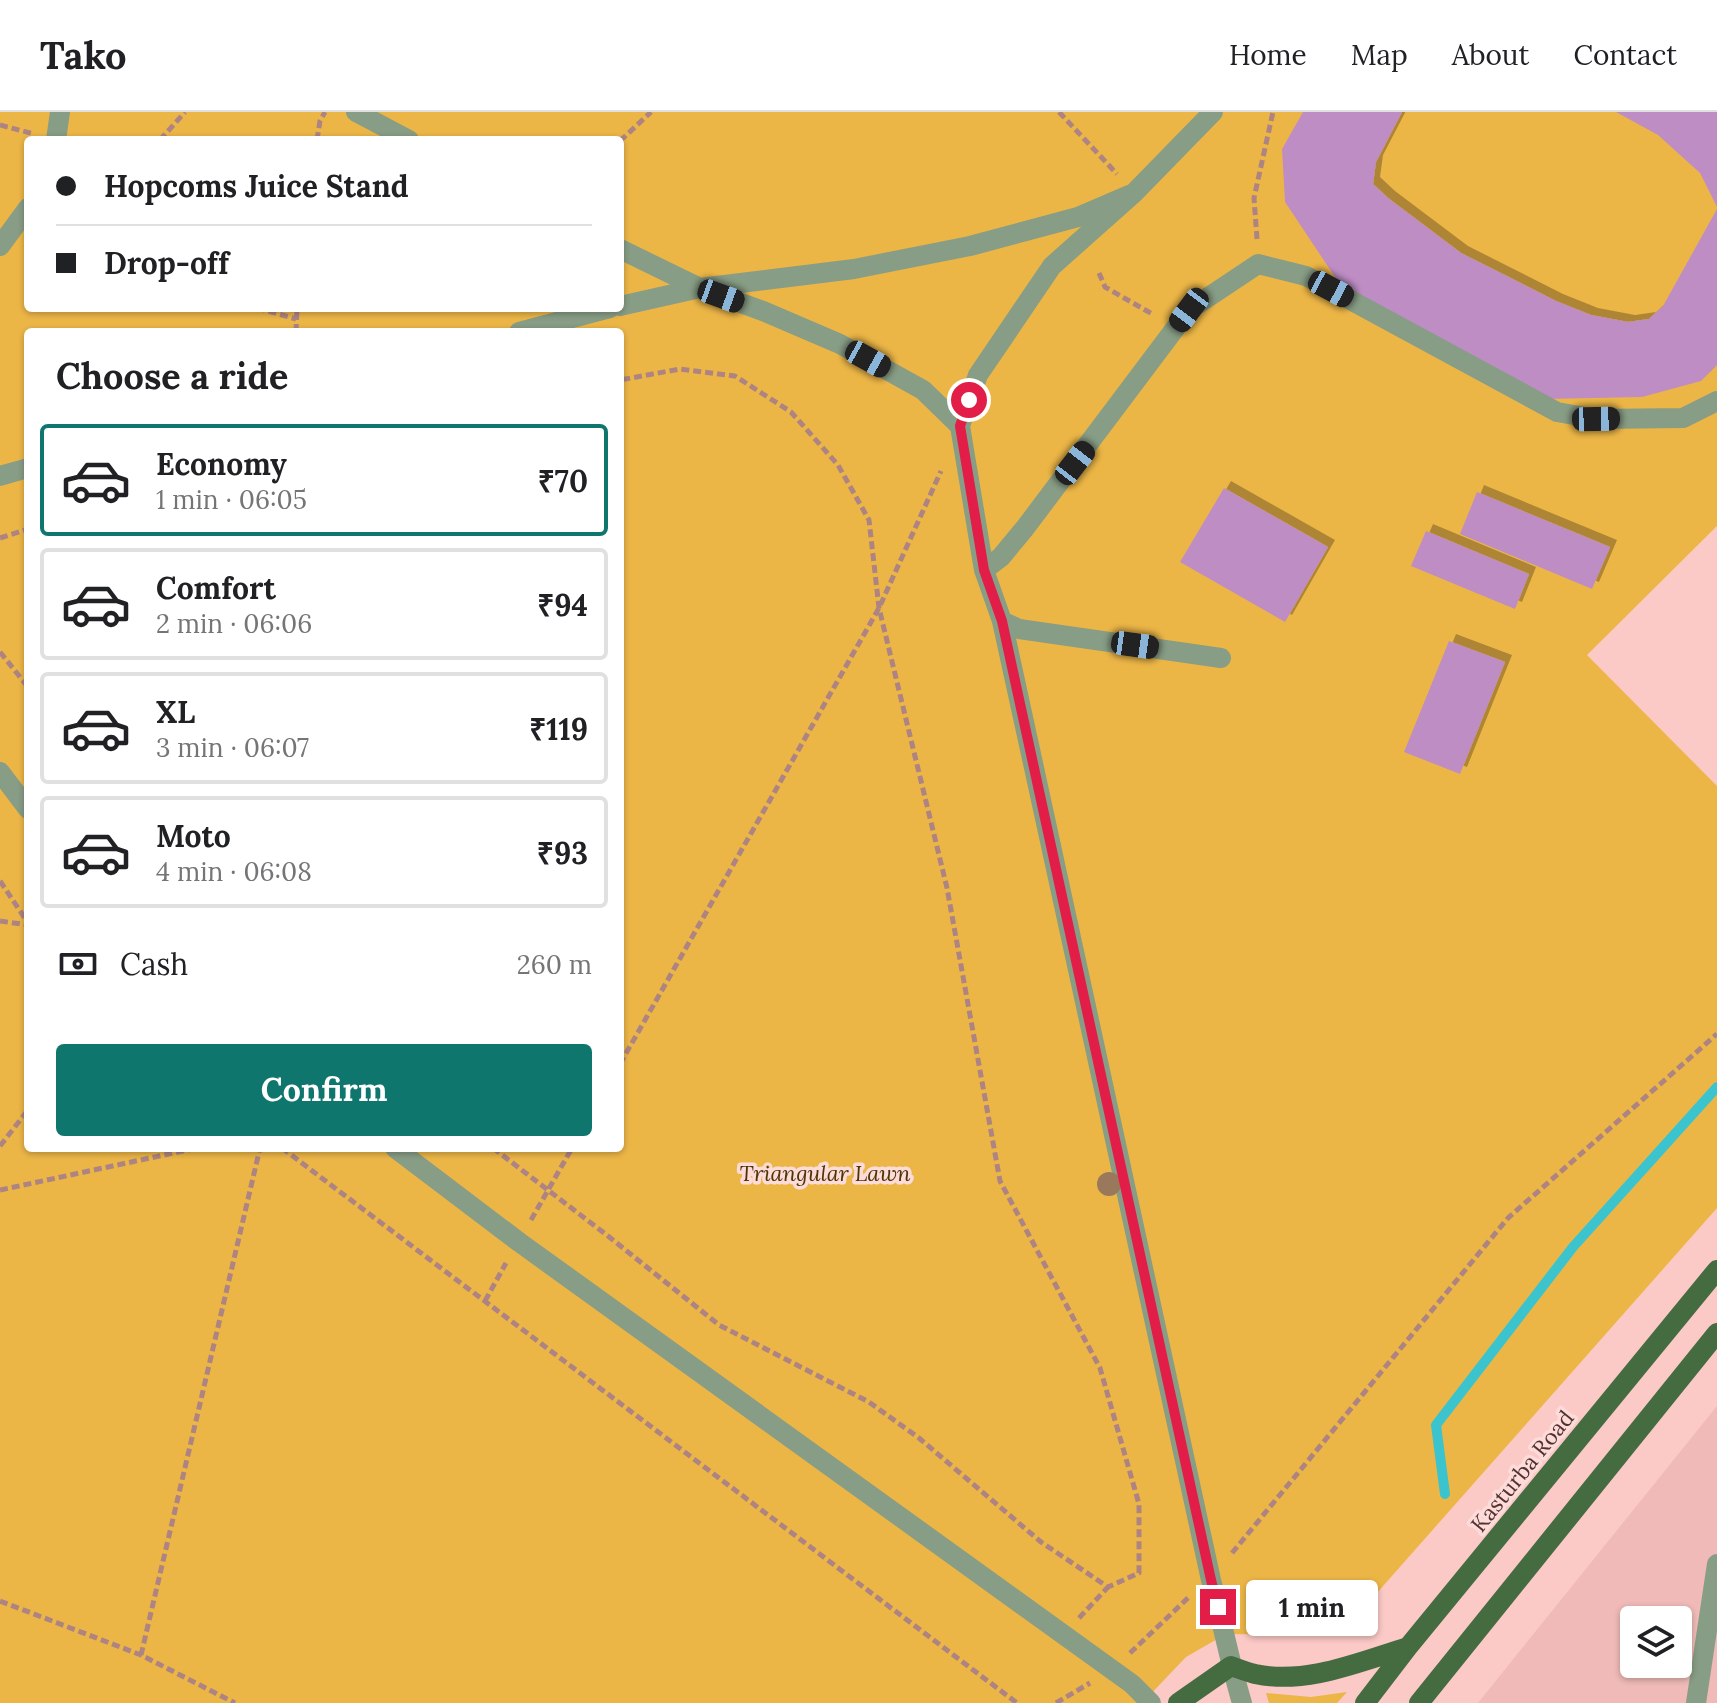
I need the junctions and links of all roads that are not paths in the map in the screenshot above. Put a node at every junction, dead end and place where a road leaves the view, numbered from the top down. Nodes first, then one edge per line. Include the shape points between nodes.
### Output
1 (60, 112) edge
2 (356, 112) edge
3 (1213, 112) edge
4 (49, 136) edge
5 (401, 136) edge
6 (1134, 193) junction
7 (24, 213) edge
8 (0, 246) edge
9 (624, 251) edge
10 (700, 288) junction
11 (624, 305) edge
12 (595, 312) edge
13 (534, 328) edge
14 (1717, 401) edge
15 (960, 426) junction
16 (24, 469) edge
17 (0, 476) edge
18 (984, 570) junction
19 (1002, 621) junction
20 (1221, 658) dead end
21 (0, 772) edge
22 (24, 804) edge
23 (400, 1152) edge
24 (1717, 1270) edge
25 (1717, 1333) edge
26 (1717, 1564) edge
27 (1408, 1647) junction
28 (1231, 1666) junction
29 (1151, 1703) edge
30 (1178, 1703) edge
31 (1242, 1703) edge
32 (1365, 1703) edge
33 (1420, 1703) edge
34 (1696, 1703) edge

1 - 4 street
2 - 5 street
3 - 6 street
6 - 10 street via 1078,217 970,246 854,269
6 - 15 street via 1052,266 978,375
7 - 8 street
9 - 10 street
10 - 11 street
10 - 15 street via 840,344 923,390
12 - 13 street
14 - 18 street via 1683,418 1596,419 1557,412 1306,276 1258,264 1189,310 1025,528
15 - 18 street
16 - 17 street
18 - 19 street
19 - 20 street via 1019,629
19 - 28 street
21 - 22 street
23 - 29 street via 1112,1669
24 - 27 main road, Kasturba Road
25 - 33 main road
26 - 34 street
27 - 28 main road via 1299,1677
27 - 32 main road, Kasturba Road
28 - 30 main road
28 - 31 street

